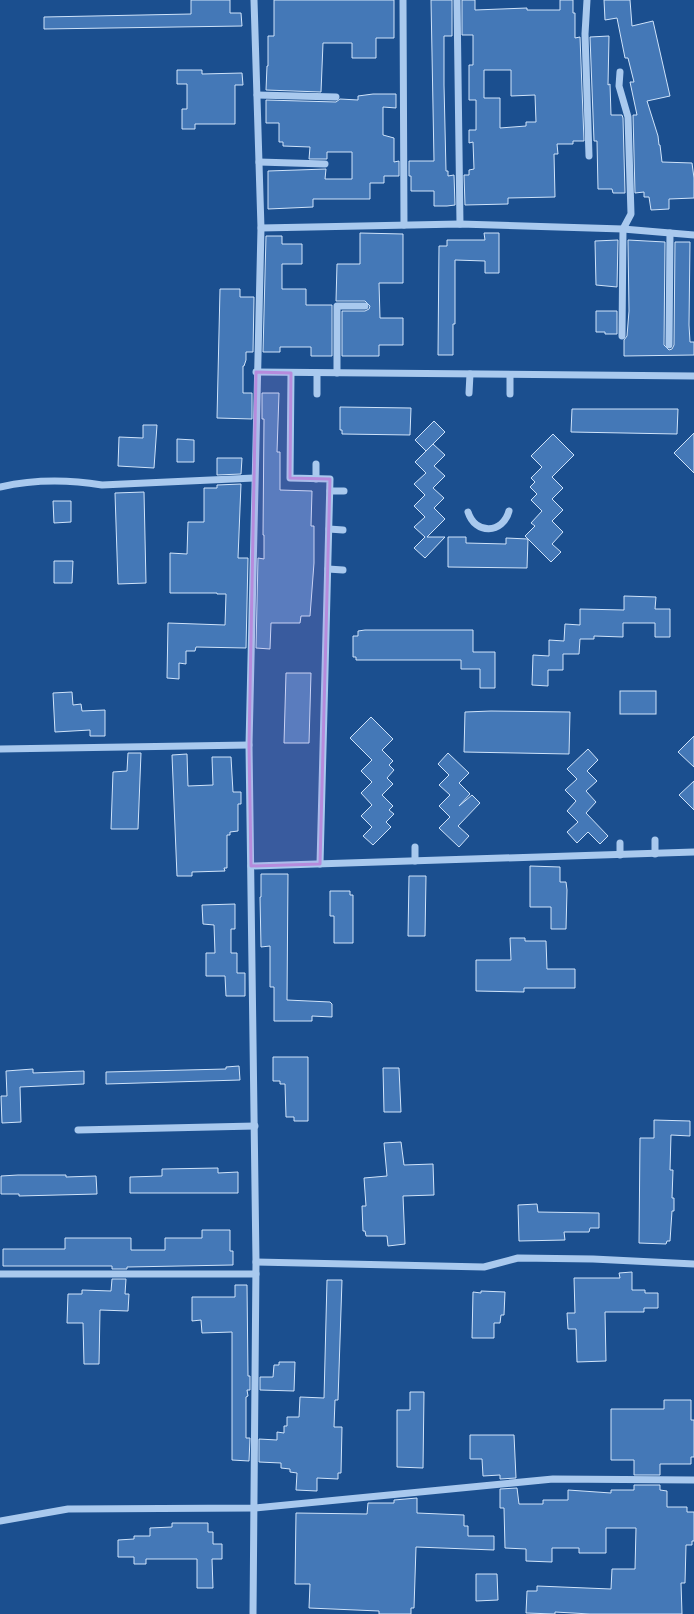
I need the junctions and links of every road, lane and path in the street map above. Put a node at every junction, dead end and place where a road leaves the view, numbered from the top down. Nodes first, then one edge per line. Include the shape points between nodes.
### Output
1 (254, 0) edge
2 (403, 0) edge
3 (457, 0) edge
4 (588, 0) edge
5 (620, 72) dead end
6 (257, 95) junction
7 (336, 96) dead end
8 (589, 156) dead end
9 (259, 162) junction
10 (325, 164) dead end
11 (460, 224) junction
12 (404, 225) junction
13 (261, 228) junction
14 (623, 229) junction
15 (670, 233) junction
16 (694, 235) edge
17 (365, 306) dead end
18 (622, 336) dead end
19 (669, 345) dead end
20 (256, 372) junction
21 (291, 373) junction
22 (317, 373) junction
23 (336, 373) junction
24 (470, 374) junction
25 (510, 375) junction
26 (694, 376) edge
27 (469, 393) dead end
28 (317, 394) dead end
29 (510, 394) dead end
30 (316, 464) dead end
31 (254, 478) junction
32 (316, 479) junction
33 (0, 488) edge
34 (330, 491) junction
35 (344, 491) dead end
36 (509, 511) dead end
37 (468, 512) dead end
38 (329, 529) junction
39 (343, 530) dead end
40 (328, 569) junction
41 (343, 570) dead end
42 (249, 744) junction
43 (0, 749) edge
44 (656, 840) dead end
45 (620, 842) dead end
46 (415, 847) dead end
47 (694, 852) edge
48 (656, 854) junction
49 (620, 855) junction
50 (415, 861) junction
51 (320, 864) junction
52 (251, 866) junction
53 (255, 1126) junction
54 (78, 1130) dead end
55 (256, 1262) junction
56 (694, 1264) edge
57 (0, 1274) edge
58 (256, 1274) junction
59 (694, 1480) edge
60 (255, 1508) junction
61 (0, 1521) edge
62 (253, 1614) edge

1 - 6 street
2 - 12 street
3 - 11 street
4 - 8 street via 584,34
5 - 14 street via 619,86 628,117 631,207 631,214
6 - 7 street
6 - 9 street
9 - 10 street
9 - 13 street
11 - 12 street
11 - 14 street
12 - 13 street
13 - 20 street
14 - 15 street
14 - 18 street
15 - 16 street
15 - 19 street
17 - 23 street via 336,306
20 - 21 street
20 - 31 street
21 - 22 street
21 - 32 street via 290,478
22 - 23 street
22 - 28 street
23 - 24 street
24 - 25 street
24 - 27 street
25 - 26 street
25 - 29 street
30 - 32 street
31 - 33 street via 102,485 77,480 49,480 22,482
31 - 42 street
32 - 34 street via 330,479
34 - 35 street
34 - 38 street
36 - 37 street via 500,526 489,529 478,526
38 - 39 street
38 - 40 street
40 - 41 street
40 - 51 street
42 - 43 street
42 - 52 street
44 - 48 street
45 - 49 street
46 - 50 street
47 - 48 street
48 - 49 street
49 - 50 street
50 - 51 street
51 - 52 street
52 - 53 street
53 - 54 street
53 - 55 street
55 - 56 street via 484,1267 518,1258
55 - 58 street
57 - 58 street
58 - 60 street
59 - 60 street via 553,1479
60 - 61 street via 68,1509
60 - 62 street

